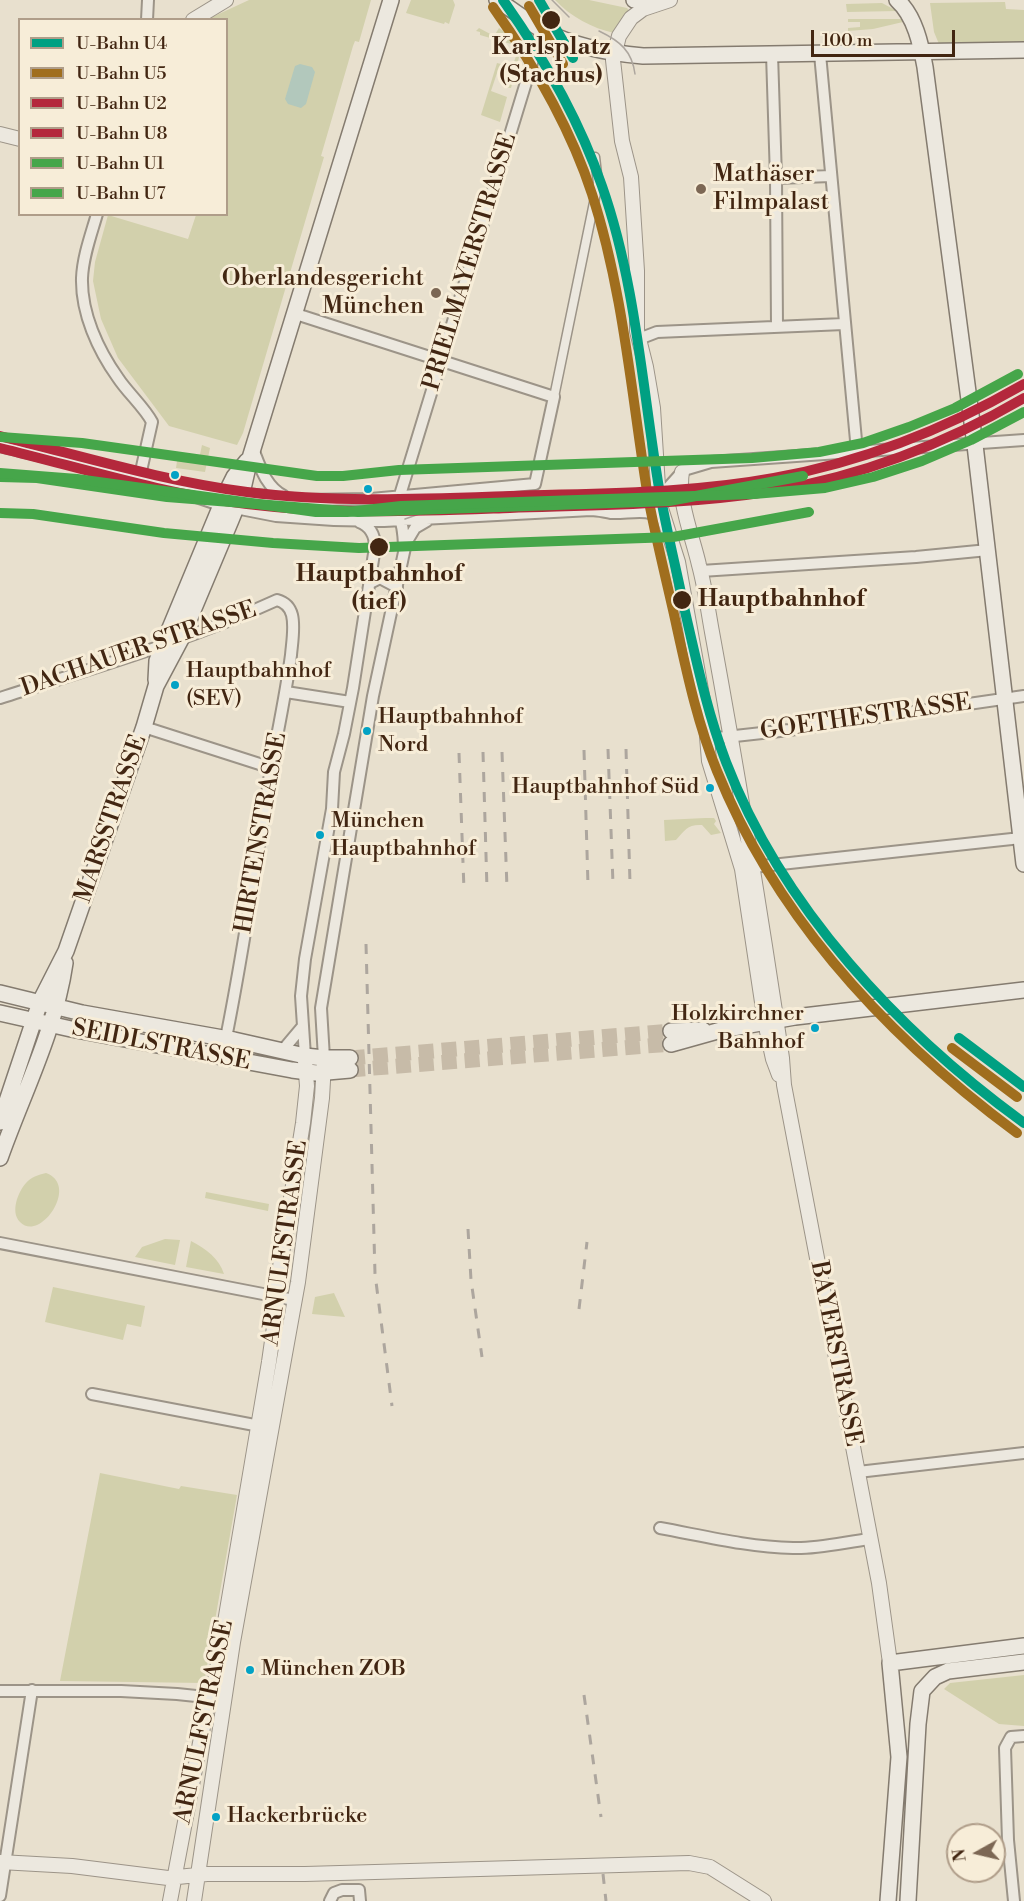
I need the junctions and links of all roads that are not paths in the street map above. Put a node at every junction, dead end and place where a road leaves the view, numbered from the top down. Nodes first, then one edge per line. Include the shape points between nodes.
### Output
1 (148, 0) edge
2 (226, 0) edge
3 (386, 0) edge
4 (391, 0) edge
5 (497, 0) edge
6 (634, 0) edge
7 (662, 0) edge
8 (670, 0) edge
9 (897, 0) edge
10 (385, 17) junction
11 (147, 18) edge
12 (197, 18) edge
13 (542, 30) junction
14 (1024, 50) edge
15 (923, 52) junction
16 (614, 53) junction
17 (772, 54) junction
18 (820, 54) junction
19 (0, 134) edge
20 (18, 138) edge
21 (596, 157) dead end
22 (831, 176) junction
23 (776, 178) junction
24 (96, 216) edge
25 (296, 314) junction
26 (844, 324) junction
27 (777, 327) junction
28 (639, 339) junction
29 (442, 361) junction
30 (554, 397) junction
31 (1024, 440) edge
32 (975, 444) junction
33 (0, 446) edge
34 (857, 451) junction
35 (252, 453) junction
36 (682, 472) junction
37 (139, 480) junction
38 (162, 485) junction
39 (400, 495) junction
40 (230, 496) junction
41 (659, 497) junction
42 (290, 499) junction
43 (371, 499) junction
44 (326, 500) junction
45 (344, 500) junction
46 (236, 508) junction
47 (646, 512) junction
48 (431, 519) junction
49 (663, 519) junction
50 (326, 520) junction
51 (343, 520) junction
52 (401, 520) junction
53 (356, 521) junction
54 (988, 550) junction
55 (404, 551) junction
56 (701, 571) junction
57 (370, 583) junction
58 (397, 587) junction
59 (277, 600) joint
60 (181, 639) junction
61 (163, 645) junction
62 (156, 686) junction
63 (286, 692) junction
64 (1024, 696) edge
65 (0, 698) edge
66 (1006, 698) junction
67 (350, 702) junction
68 (144, 727) junction
69 (730, 736) junction
70 (708, 739) junction
71 (272, 768) junction
72 (1021, 838) junction
73 (1024, 864) edge
74 (753, 867) junction
75 (66, 951) junction
76 (1024, 990) edge
77 (0, 993) edge
78 (40, 1002) junction
79 (56, 1006) junction
80 (0, 1013) edge
81 (33, 1020) junction
82 (771, 1021) junction
83 (51, 1025) junction
84 (303, 1026) junction
85 (226, 1038) junction
86 (671, 1038) tunnel mouth
87 (282, 1051) junction
88 (305, 1056) junction
89 (350, 1064) tunnel mouth
90 (324, 1066) junction
91 (306, 1072) junction
92 (0, 1122) edge
93 (0, 1158) edge
94 (0, 1243) edge
95 (277, 1297) junction
96 (294, 1300) junction
97 (92, 1394) dead end
98 (265, 1427) junction
99 (1024, 1453) edge
100 (858, 1472) junction
101 (660, 1528) dead end
102 (870, 1539) junction
103 (1024, 1646) edge
104 (1024, 1662) edge
105 (894, 1663) junction
106 (32, 1690) junction
107 (0, 1691) edge
108 (211, 1697) junction
109 (225, 1700) junction
110 (1024, 1736) edge
111 (3, 1862) edge
112 (197, 1876) junction
113 (174, 1878) junction
114 (0, 1896) edge
115 (170, 1901) edge
116 (194, 1901) edge
117 (330, 1901) edge
118 (360, 1901) edge
119 (764, 1901) edge
120 (888, 1901) edge
121 (908, 1901) edge
122 (1014, 1901) edge

1 - 11 street
2 - 12 street
3 - 10 main road
4 - 10 main road
5 - 13 main road
6 - 7 main road
8 - 16 street, BAYERSTRASSE via 643,9 631,18
9 - 15 main road via 910,17
10 - 25 main road
13 - 16 main road via 576,45
13 - 29 street, PRIELMAYERSTRASSE
14 - 15 main road
15 - 18 main road
15 - 32 main road
16 - 17 main road via 658,57
16 - 28 street, BAYERSTRASSE via 622,141 630,177
17 - 18 main road
17 - 23 street
18 - 22 street
19 - 20 street
21 - 30 street via 598,183
22 - 23 street
22 - 26 street
23 - 27 street
24 - 37 street via 82,278 90,321 107,363 152,422
25 - 29 street
25 - 35 main road
26 - 27 street
26 - 34 street
27 - 28 street via 657,332
28 - 41 street, BAYERSTRASSE via 653,408
29 - 30 street
29 - 39 street, PRIELMAYERSTRASSE
30 - 39 street via 535,484
31 - 32 street
32 - 34 street
32 - 54 main road
33 - 37 street
34 - 36 street via 711,462
35 - 40 main road via 234,477
35 - 42 street via 275,492
36 - 41 street
36 - 56 street, BAYERSTRASSE via 684,506
37 - 38 street
38 - 40 street
38 - 40 street
39 - 43 street
40 - 42 street
40 - 46 main road, MARSSTRASSE
40 - 61 main road, MARSSTRASSE
41 - 47 street
41 - 49 street, BAYERSTRASSE
42 - 44 street
43 - 45 street
43 - 52 street via 392,508
44 - 45 street
44 - 50 street
45 - 51 street
46 - 50 street
46 - 60 main road, MARSSTRASSE
47 - 48 street via 591,510
47 - 49 street
48 - 52 street
48 - 55 street, ARNULFSTRASSE via 412,531
49 - 70 street, BAYERSTRASSE via 678,562
50 - 51 street
51 - 53 street
52 - 53 street
52 - 55 street, ARNULFSTRASSE
53 - 57 street, ARNULFSTRASSE via 368,526 375,539
54 - 56 street
54 - 66 main road
55 - 58 street, ARNULFSTRASSE
56 - 69 street, BAYERSTRASSE
57 - 58 street via 380,578
57 - 67 street, ARNULFSTRASSE
58 - 90 street, ARNULFSTRASSE via 373,696 321,1008
59 - 60 street, DACHAUER STRASSE
59 - 63 street, HIRTENSTRASSE via 287,605 293,616
60 - 61 street, DACHAUER STRASSE
60 - 62 main road, MARSSTRASSE
61 - 62 main road, MARSSTRASSE via 157,662
61 - 65 street, DACHAUER STRASSE
62 - 68 main road, MARSSTRASSE
63 - 67 street
63 - 71 street, HIRTENSTRASSE
64 - 66 street, GOETHESTRASSE
66 - 69 street, GOETHESTRASSE
66 - 72 main road
67 - 84 street, ARNULFSTRASSE via 334,772 332,809 305,959
68 - 71 street
68 - 75 main road, MARSSTRASSE
69 - 70 street, GOETHESTRASSE
69 - 74 street, BAYERSTRASSE
70 - 82 street, BAYERSTRASSE via 711,770 741,869
71 - 85 street, HIRTENSTRASSE
72 - 73 main road
72 - 74 street
74 - 82 street, BAYERSTRASSE
75 - 78 main road, MARSSTRASSE
75 - 79 main road, MARSSTRASSE
76 - 82 main road
77 - 78 main road, SEIDLSTRASSE
78 - 79 main road, SEIDLSTRASSE
78 - 81 main road, MARSSTRASSE
79 - 83 main road, MARSSTRASSE
79 - 85 main road, SEIDLSTRASSE
80 - 81 main road, SEIDLSTRASSE
81 - 83 main road, SEIDLSTRASSE
81 - 92 main road, MARSSTRASSE
82 - 86 main road
82 - 100 street, BAYERSTRASSE via 773,1059 784,1085
83 - 91 main road, SEIDLSTRASSE
83 - 93 main road, MARSSTRASSE
84 - 87 street, SEIDLSTRASSE
84 - 88 street, ARNULFSTRASSE
85 - 87 main road, SEIDLSTRASSE
87 - 88 main road, SEIDLSTRASSE
88 - 90 main road, SEIDLSTRASSE
88 - 91 street, ARNULFSTRASSE
89 - 90 main road
90 - 91 main road, SEIDLSTRASSE
90 - 96 street, ARNULFSTRASSE
91 - 95 street, ARNULFSTRASSE via 303,1123
94 - 95 street
95 - 96 street
95 - 98 street, ARNULFSTRASSE
96 - 98 street, ARNULFSTRASSE
97 - 98 street
98 - 108 street, ARNULFSTRASSE
98 - 109 street, ARNULFSTRASSE
99 - 100 street
100 - 102 street, BAYERSTRASSE
101 - 102 street via 793,1548
102 - 105 street, BAYERSTRASSE
103 - 105 main road
104 - 121 main road via 953,1670 935,1677 924,1687 918,1724
105 - 120 main road, BAYERSTRASSE via 899,1757
106 - 107 street
106 - 108 street
106 - 111 street
108 - 109 street
108 - 113 street, ARNULFSTRASSE
109 - 112 street, ARNULFSTRASSE
110 - 122 street via 1009,1739 1005,1748
111 - 113 street
111 - 114 street
112 - 113 street
112 - 116 street, ARNULFSTRASSE
112 - 119 street via 682,1862 710,1868
113 - 115 street, ARNULFSTRASSE
117 - 118 street via 334,1893 359,1890

